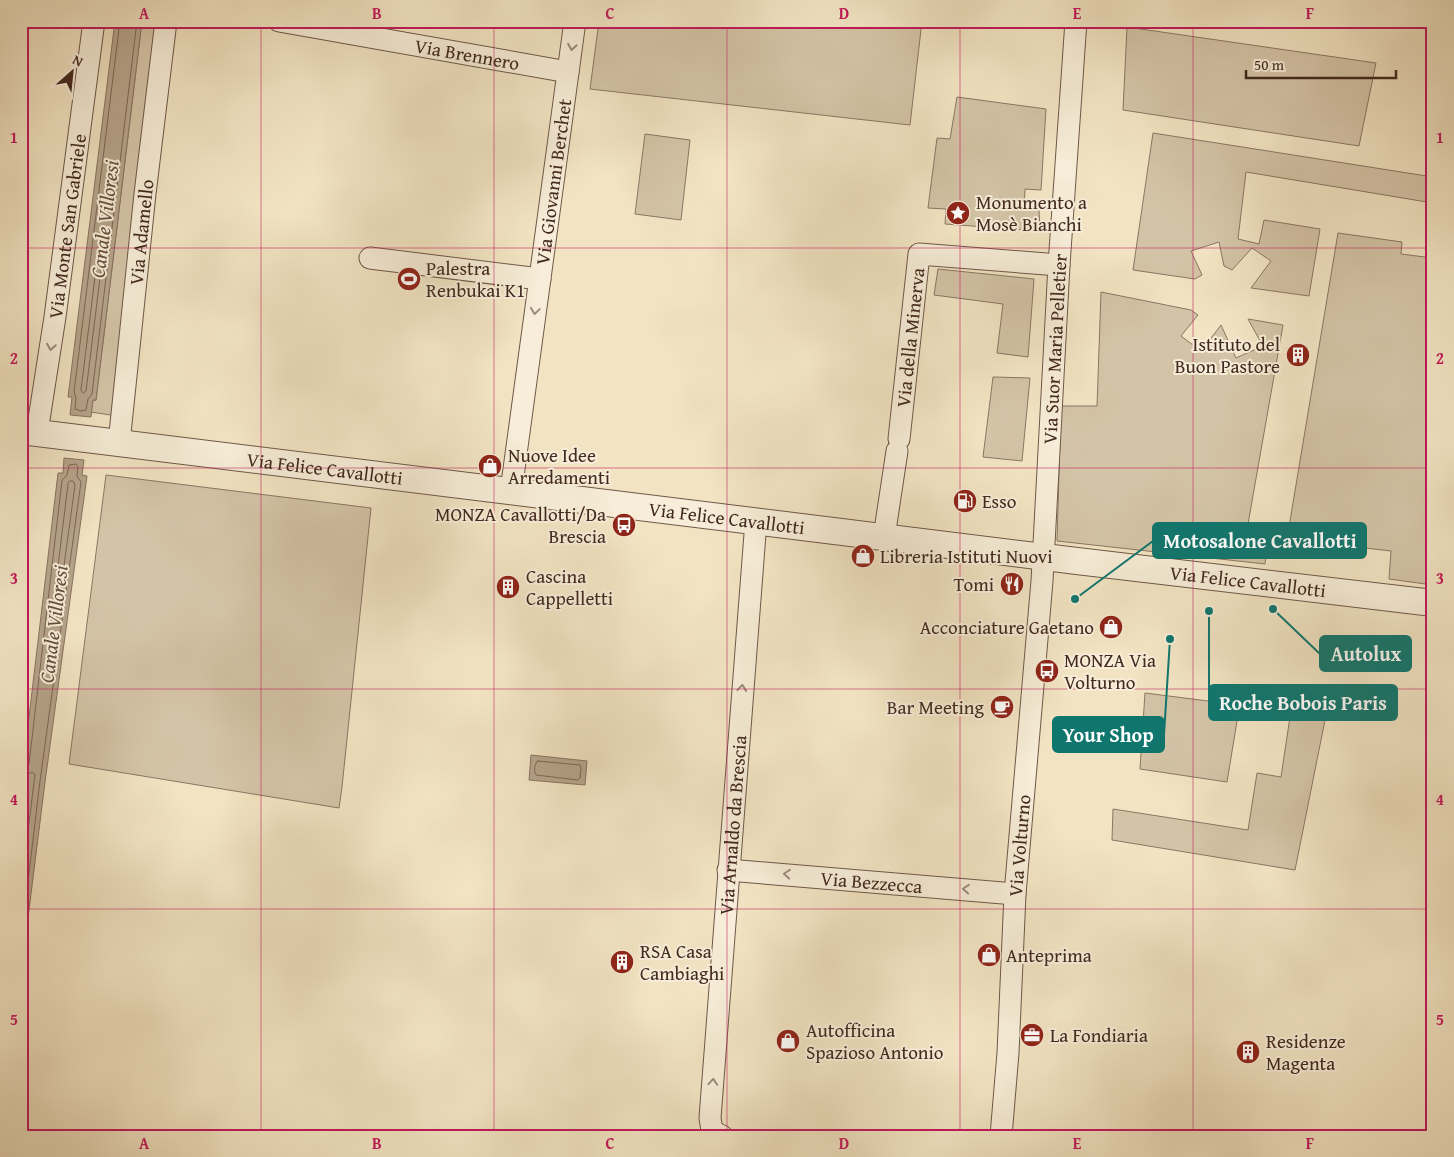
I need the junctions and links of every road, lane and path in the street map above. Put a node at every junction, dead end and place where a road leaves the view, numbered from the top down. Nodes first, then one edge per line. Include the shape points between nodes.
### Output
1 (94, 21) edge
2 (166, 21) edge
3 (279, 21) edge
4 (575, 21) edge
5 (1076, 21) edge
6 (568, 72) junction
7 (370, 258) dead end
8 (1059, 265) junction
9 (540, 279) junction
10 (29, 432) edge
11 (119, 443) junction
12 (511, 491) junction
13 (756, 521) junction
14 (884, 536) junction
15 (1044, 556) junction
16 (1433, 603) edge
17 (728, 870) junction
18 (1015, 894) junction
19 (717, 1133) edge
20 (1001, 1136) edge

1 -> 10 street, Via Monte San Gabriele via 55,317
2 - 11 street, Via Adamello
3 - 6 street, Via Brennero
4 -> 6 street, Via Giovanni Berchet
5 - 8 street, Via Suor Maria Pelletier
6 - 9 street, Via Giovanni Berchet
7 - 9 street
8 - 14 street, Via della Minerva via 919,254 898,445
8 - 15 street, Via Suor Maria Pelletier
9 -> 12 street, Via Giovanni Berchet
10 - 11 street, Via Felice Cavallotti
11 - 12 street, Via Felice Cavallotti
12 - 13 street, Via Felice Cavallotti
13 - 14 street, Via Felice Cavallotti
17 -> 13 street, Via Arnaldo da Brescia
14 - 15 street, Via Felice Cavallotti
15 - 16 street, Via Felice Cavallotti
15 - 18 street, Via Volturno
18 -> 17 street, Via Bezzecca
19 -> 17 street, Via Arnaldo da Brescia via 710,1118
18 - 20 street, Via Volturno

